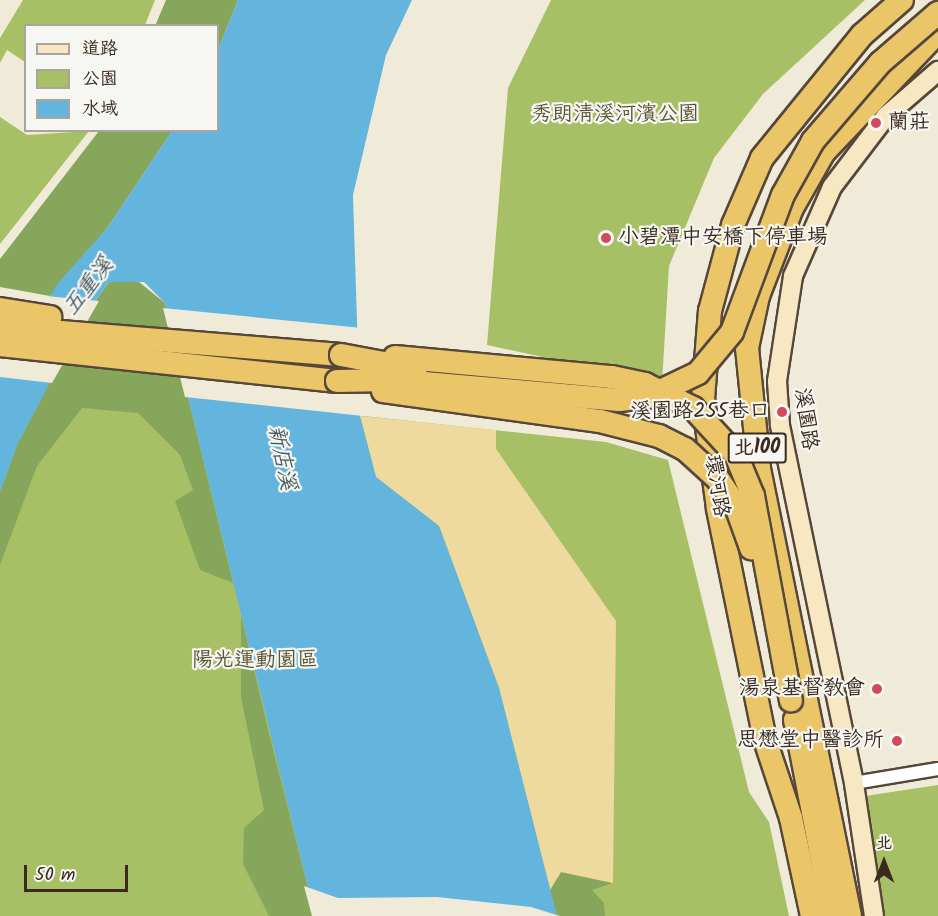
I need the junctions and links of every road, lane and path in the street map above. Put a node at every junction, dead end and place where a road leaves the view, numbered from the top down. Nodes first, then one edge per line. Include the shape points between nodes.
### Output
1 (902, 0) edge
2 (933, 0) edge
3 (938, 13) edge
4 (938, 32) edge
5 (938, 71) edge
6 (0, 309) edge
7 (0, 327) edge
8 (0, 345) edge
9 (260, 347) junction
10 (0, 354) edge
11 (340, 355) junction
12 (243, 370) junction
13 (337, 381) junction
14 (786, 701) junction
15 (765, 740) junction
16 (938, 769) edge
17 (854, 783) junction
18 (799, 916) edge
19 (812, 916) edge
20 (824, 916) edge
21 (833, 916) edge
22 (850, 916) edge
23 (874, 916) edge

1 - 15 highway, 環河路 / 北100 via 862,35 762,158 733,225 710,311 703,399 718,508
2 - 11 highway, bridge via 881,48 809,126 779,176 717,335 685,367 660,380 612,389 443,375
3 - 13 highway, bridge via 880,63 813,141 783,195 732,332 698,373 648,397 619,400 390,380
4 - 22 highway, 北100 via 824,152 792,208 758,296 747,348 759,468
5 - 17 street, 溪園路 via 886,116 832,187 793,276 777,381 780,425
6 - 9 highway via 197,333
7 - 9 highway
8 - 12 highway
9 - 11 highway
10 - 12 highway via 191,375
11 - 14 highway, bridge via 496,362 612,377 645,384 693,408 736,455 753,496
12 - 13 highway
13 - 14 highway, bridge via 414,398 636,428 685,449 718,479 745,527
14 - 20 highway
14 - 21 highway
15 - 18 highway
15 - 19 highway, 環河路 / 北100 via 791,818
16 - 17 street
17 - 23 street, 溪園路

